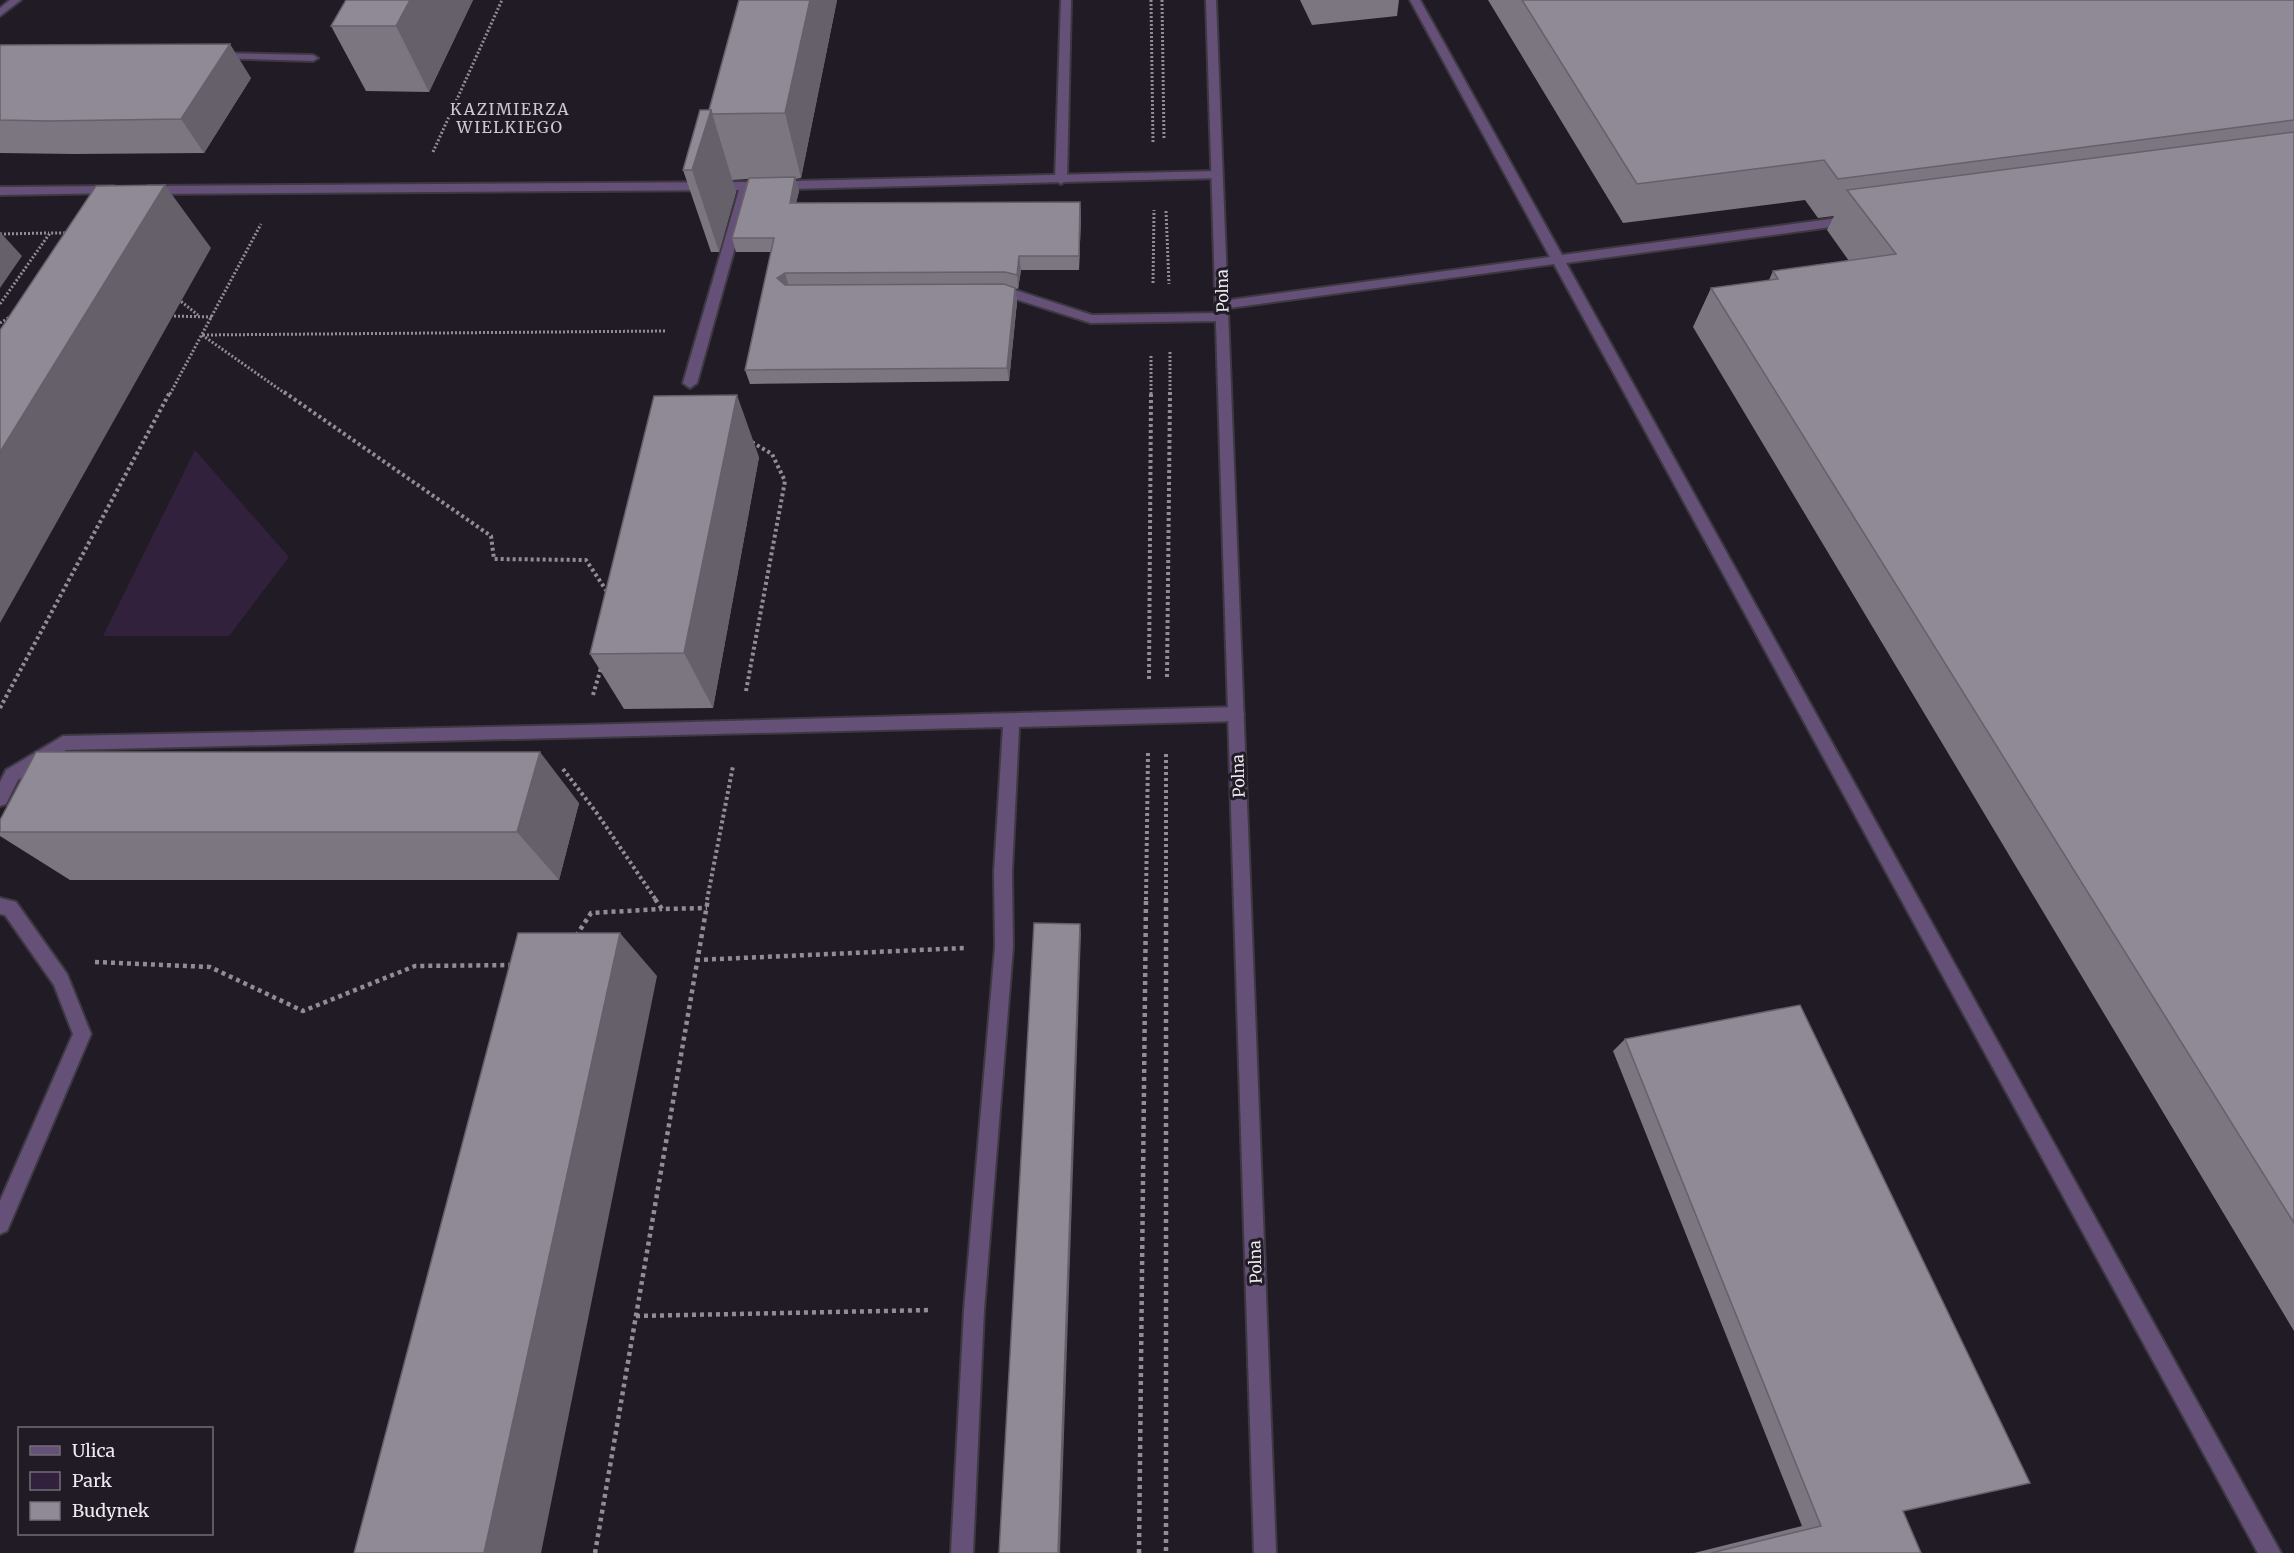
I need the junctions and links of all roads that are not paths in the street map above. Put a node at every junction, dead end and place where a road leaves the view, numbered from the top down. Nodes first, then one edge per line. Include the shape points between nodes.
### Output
1 (16, 0) edge
2 (1066, 0) edge
3 (1211, 0) edge
4 (1415, 0) edge
5 (0, 14) edge
6 (209, 56) edge
7 (313, 58) dead end
8 (1218, 176) junction
9 (1061, 180) junction
10 (746, 186) junction
11 (0, 191) edge
12 (1867, 218) edge
13 (1558, 260) junction
14 (984, 292) edge
15 (1222, 311) junction
16 (690, 382) dead end
17 (1236, 714) junction
18 (1011, 722) junction
19 (0, 799) edge
20 (0, 906) edge
21 (0, 1224) edge
22 (962, 1553) edge
23 (1265, 1553) edge
24 (2270, 1553) edge

1 - 5 street
2 - 9 street
3 - 8 street, Polna
4 - 13 street
6 - 7 street
8 - 9 street
8 - 15 street, Polna
9 - 10 street
10 - 11 street
10 - 16 street
12 - 13 street
13 - 15 street
13 - 24 street
14 - 15 street via 1006,292 1091,319 1170,318
15 - 17 street, Polna
17 - 18 street
17 - 23 street, Polna
18 - 19 street via 63,743 12,775
18 - 22 street via 1003,872 1004,946 974,1310
20 - 21 street via 10,908 61,980 82,1034

